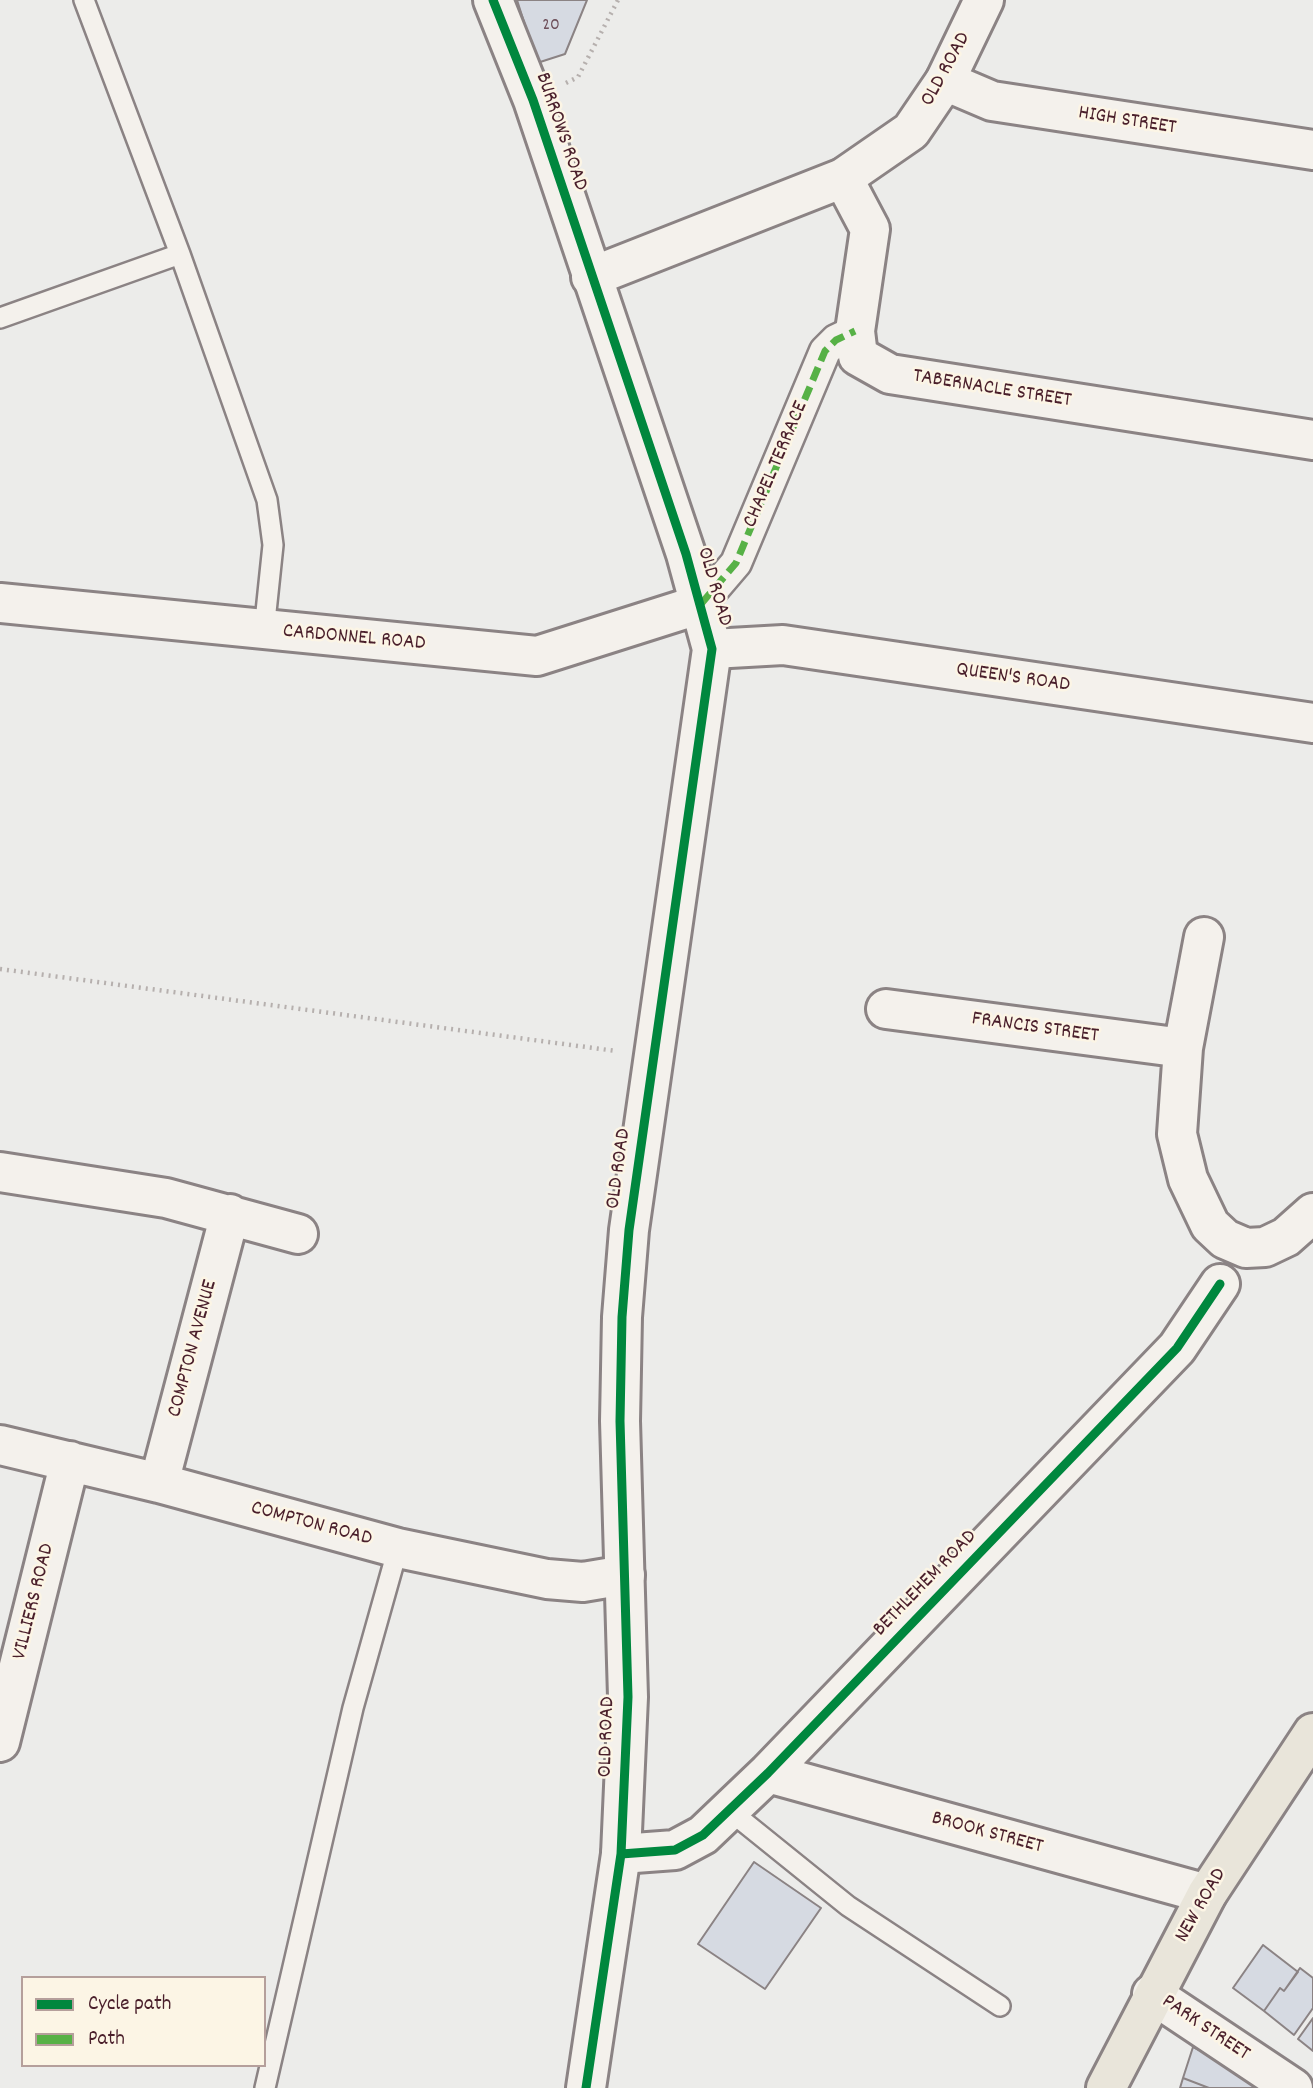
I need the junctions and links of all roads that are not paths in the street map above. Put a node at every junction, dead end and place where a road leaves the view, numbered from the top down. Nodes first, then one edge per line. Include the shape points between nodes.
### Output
1 (84, 0) edge
2 (493, 0) edge
3 (984, 0) edge
4 (945, 81) junction
5 (1313, 150) edge
6 (843, 178) junction
7 (180, 254) junction
8 (591, 277) junction
9 (0, 318) edge
10 (855, 331) junction
11 (1313, 440) edge
12 (0, 603) edge
13 (701, 604) junction
14 (264, 631) junction
15 (712, 649) junction
16 (1313, 723) edge
17 (1204, 937) dead end
18 (886, 1009) dead end
19 (1183, 1048) junction
20 (0, 1172) edge
21 (1313, 1213) edge
22 (230, 1214) junction
23 (298, 1234) dead end
24 (1220, 1284) dead end
25 (0, 1445) edge
26 (70, 1461) junction
27 (159, 1483) junction
28 (398, 1548) junction
29 (625, 1575) junction
30 (2, 1725) edge
31 (1313, 1732) edge
32 (768, 1773) junction
33 (729, 1810) junction
34 (621, 1854) junction
35 (1206, 1894) junction
36 (1152, 1994) junction
37 (1000, 2006) dead end
38 (265, 2088) edge
39 (586, 2088) edge
40 (1106, 2088) edge
41 (1293, 2088) edge

1 - 7 lane
2 - 8 street, BURROWS ROAD via 533,100
3 - 4 street, OLD ROAD
4 - 5 street, HIGH STREET via 992,101
4 - 6 street, OLD ROAD via 911,131
6 - 8 street, OLD ROAD
6 - 10 street, TABERNACLE STREET via 870,229
7 - 9 lane
7 - 14 lane via 267,500 273,545
8 - 13 street, OLD ROAD
10 - 11 street, TABERNACLE STREET via 858,356 890,374
10 - 13 street, CHAPEL TERRACE via 825,351 736,564
12 - 14 street, CARDONNEL ROAD
13 - 14 street, CARDONNEL ROAD via 537,656
13 - 15 street, OLD ROAD
15 - 16 street, QUEEN'S ROAD via 783,645
15 - 29 street, OLD ROAD via 629,1230 620,1421
17 - 19 street
18 - 19 street, FRANCIS STREET
19 - 21 street via 1177,1134 1188,1179 1210,1225 1245,1248 1265,1247 1286,1237
20 - 22 street via 166,1198
22 - 23 street
22 - 27 street, COMPTON AVENUE
24 - 32 street, BETHLEHEM ROAD via 1177,1348
25 - 26 street, COMPTON ROAD
26 - 27 street, COMPTON ROAD
26 - 30 street, VILLIERS ROAD
27 - 28 street, COMPTON ROAD
28 - 29 street, COMPTON ROAD via 547,1579 583,1582
28 - 38 lane via 353,1708
29 - 34 street, OLD ROAD via 628,1697
31 - 35 main road, NEW ROAD
32 - 33 street, BETHLEHEM ROAD
32 - 35 street, BROOK STREET
33 - 34 street, BETHLEHEM ROAD via 703,1835 675,1850
33 - 37 lane via 848,1906
34 - 39 street, OLD ROAD
35 - 36 main road, NEW ROAD
36 - 40 main road, NEW ROAD
36 - 41 street, PARK STREET

